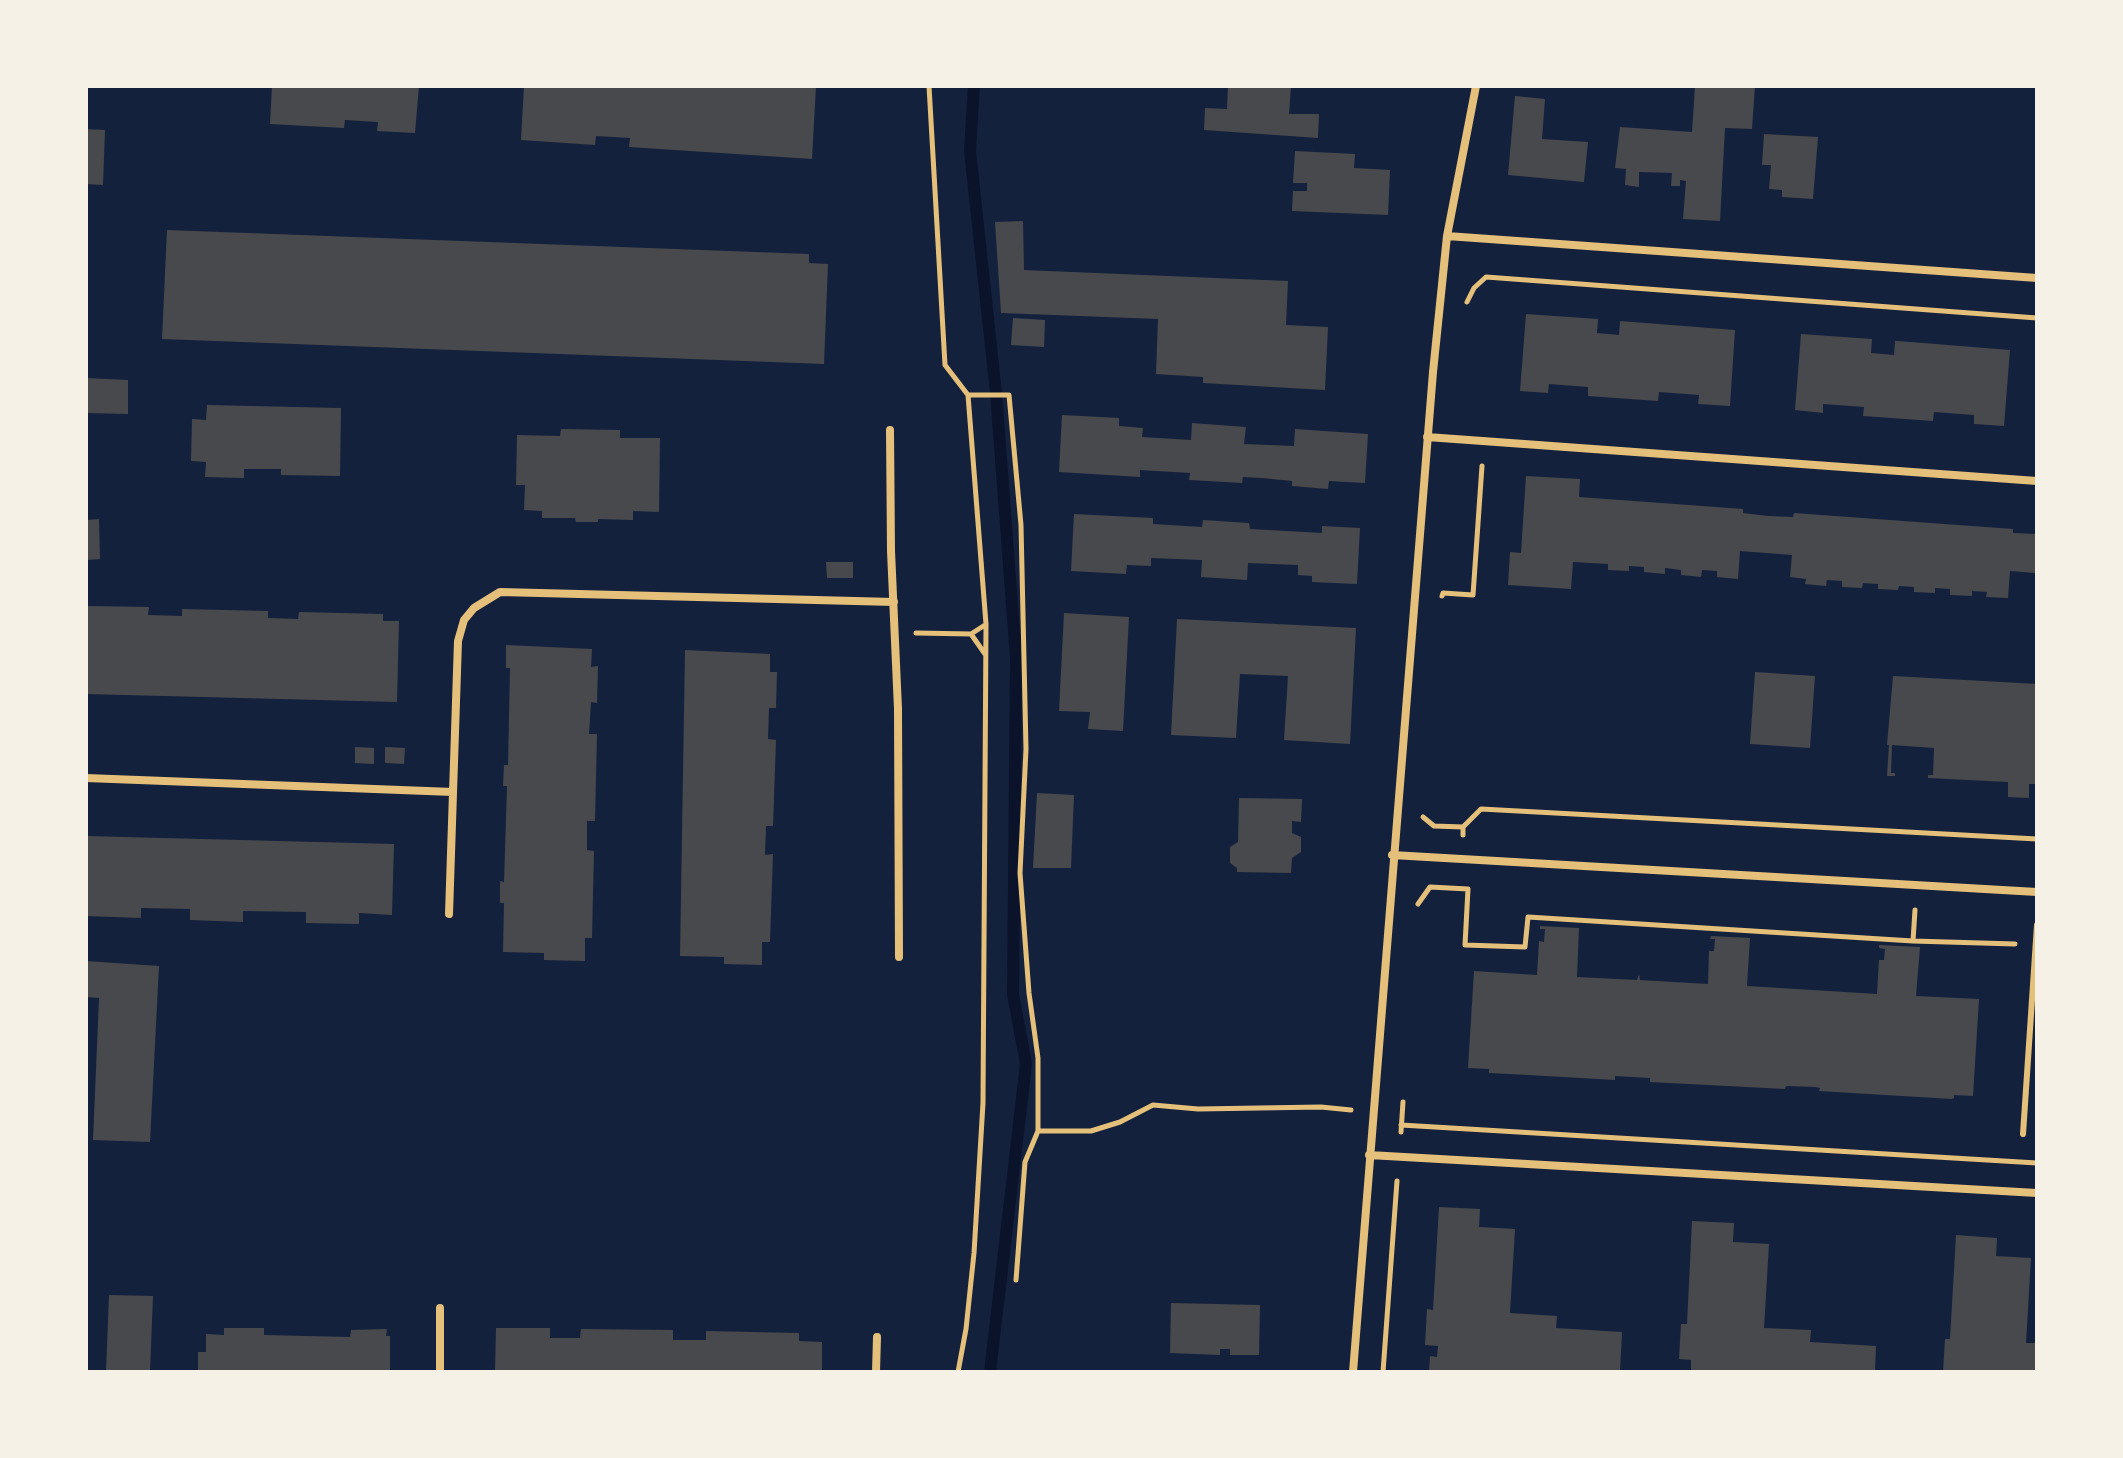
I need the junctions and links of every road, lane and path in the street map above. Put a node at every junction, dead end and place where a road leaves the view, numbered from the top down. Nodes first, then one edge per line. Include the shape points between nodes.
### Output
1 (929, 86) edge
2 (1476, 86) edge
3 (1447, 236) junction
4 (2037, 278) edge
5 (1464, 308) dead end
6 (2037, 318) edge
7 (968, 395) junction
8 (890, 430) dead end
9 (1427, 437) junction
10 (1484, 439) junction
11 (2037, 481) edge
12 (894, 602) junction
13 (1441, 607) dead end
14 (986, 624) junction
15 (896, 632) junction
16 (971, 634) junction
17 (985, 654) junction
18 (86, 778) edge
19 (453, 792) junction
20 (1424, 803) dead end
21 (2037, 839) edge
22 (1392, 855) junction
23 (2037, 892) edge
24 (449, 914) dead end
25 (1417, 916) dead end
26 (2037, 925) edge
27 (2013, 944) dead end
28 (899, 957) dead end
29 (1403, 1095) dead end
30 (1372, 1111) junction
31 (1401, 1125) junction
32 (1038, 1131) junction
33 (2023, 1134) dead end
34 (1369, 1155) junction
35 (1398, 1157) junction
36 (2037, 1163) edge
37 (2037, 1193) edge
38 (1016, 1280) dead end
39 (440, 1308) dead end
40 (877, 1337) dead end
41 (440, 1372) edge
42 (876, 1372) edge
43 (958, 1372) edge
44 (1353, 1372) edge
45 (1383, 1372) edge

1 - 7 path via 945,365
2 - 3 street
3 - 4 street
3 - 9 street
5 - 6 path via 1486,277
7 - 14 path
7 - 32 path via 1009,395 1025,637 1020,873 1038,1058
8 - 12 street
9 - 10 street
9 - 22 street
10 - 11 street
10 - 13 path via 1473,595 1443,593
12 - 15 street
12 - 19 street via 500,592 474,608 458,641
14 - 16 path
14 - 17 path
15 - 16 path
15 - 28 street
16 - 17 path
17 - 43 path via 983,1103 974,1253
18 - 19 street
19 - 24 street
20 - 21 path via 1423,817 1434,826 1463,827 1481,809
22 - 23 street
22 - 30 street
25 - 27 path via 1418,901 1430,887 1460,888 1468,889 1465,945 1525,947 1528,917
26 - 33 lane
29 - 31 path
30 - 32 path via 1153,1105 1091,1131
30 - 34 street
31 - 35 path
31 - 36 path
32 - 38 path via 1025,1162
34 - 35 street
34 - 44 street
35 - 37 street
35 - 45 path
39 - 41 street
40 - 42 street

